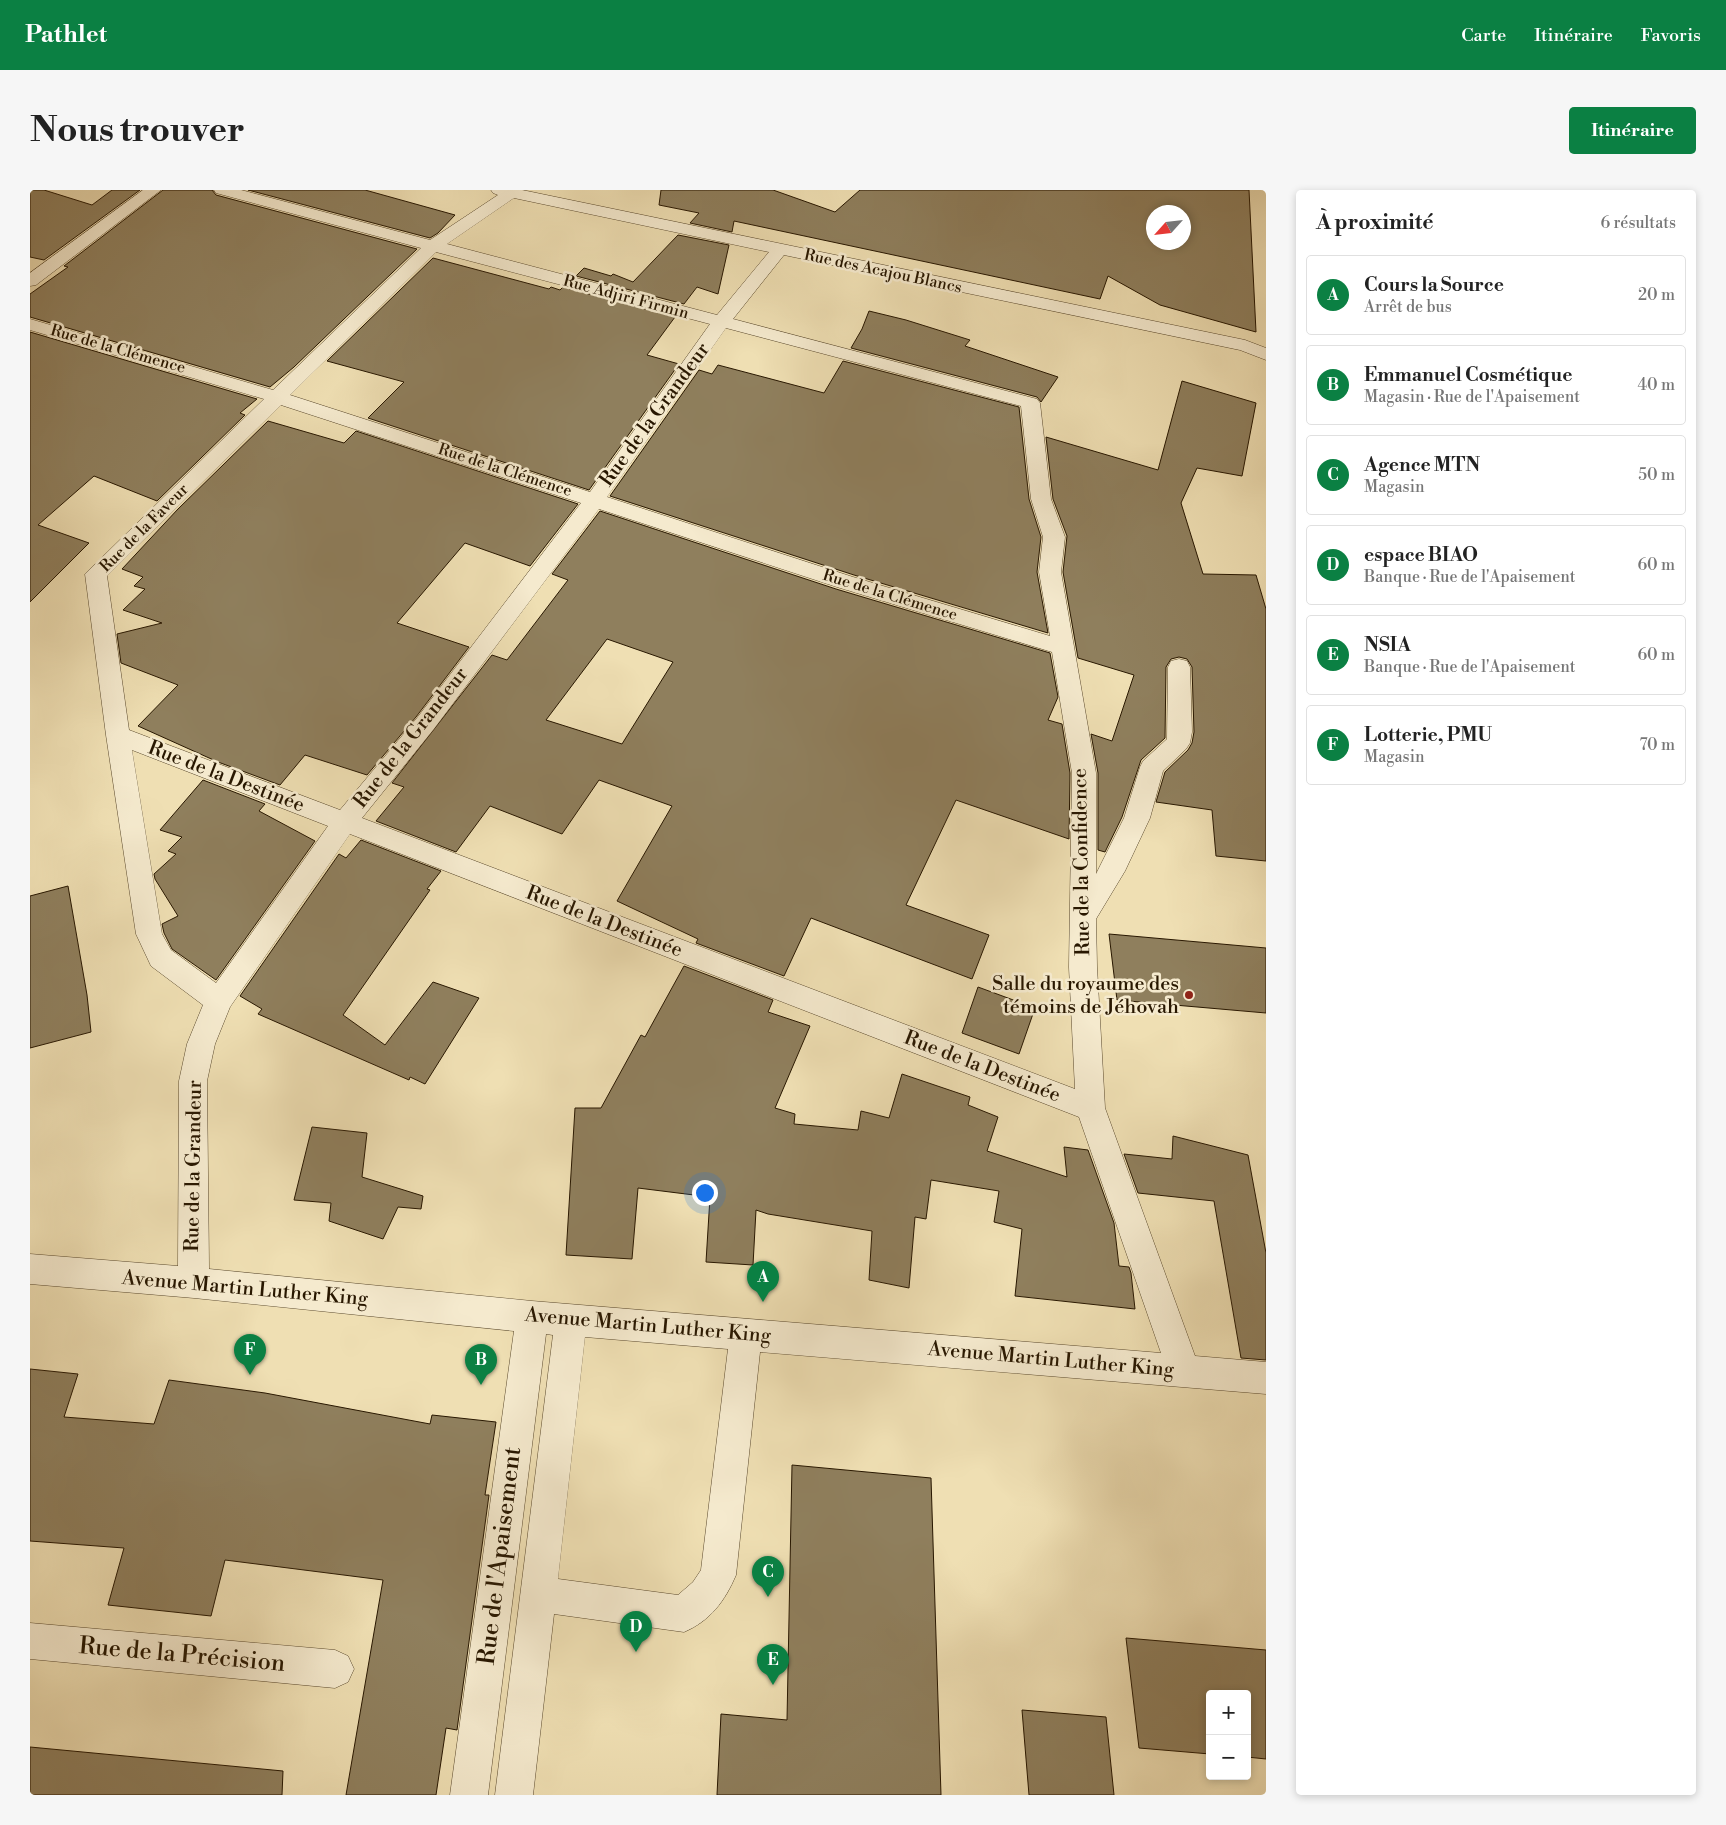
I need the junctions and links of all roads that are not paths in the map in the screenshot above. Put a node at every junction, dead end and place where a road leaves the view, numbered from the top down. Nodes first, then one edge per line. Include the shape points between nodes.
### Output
1 (153, 190) edge
2 (222, 190) edge
3 (505, 191) edge
4 (431, 247) junction
5 (779, 250) junction
6 (30, 281) edge
7 (721, 322) junction
8 (30, 324) edge
9 (1266, 354) edge
10 (277, 397) junction
11 (1030, 403) joint
12 (595, 499) junction
13 (1064, 648) junction
14 (1179, 667) dead end
15 (118, 735) junction
16 (344, 823) junction
17 (1084, 917) junction
18 (219, 1002) junction
19 (1090, 1108) junction
20 (30, 1269) edge
21 (194, 1283) junction
22 (532, 1317) junction
23 (571, 1319) junction
24 (746, 1334) junction
25 (1184, 1370) junction
26 (1266, 1378) edge
27 (538, 1594) junction
28 (30, 1640) edge
29 (335, 1669) dead end
30 (469, 1795) edge
31 (514, 1795) edge

1 - 6 street
2 - 4 street, Rue Adjiri Firmin
3 - 4 street, Rue de la Faveur
3 - 5 street, Rue des Acajou Blancs
4 - 7 street, Rue Adjiri Firmin
4 - 10 street, Rue de la Faveur
5 - 7 street, Rue de la Grandeur
5 - 9 street, Rue des Acajou Blancs via 1245,346
7 - 11 street, Rue Adjiri Firmin
7 - 12 street, Rue de la Grandeur
8 - 10 street, Rue de la Clémence
10 - 12 street, Rue de la Clémence
10 - 15 street, Rue de la Faveur via 96,574
11 - 13 street, Rue de la Confidence via 1041,499 1054,537 1050,572
12 - 13 street, Rue de la Clémence via 815,572
12 - 16 street, Rue de la Grandeur via 425,724
13 - 17 street, Rue de la Confidence via 1084,773
14 - 17 street via 1178,743 1152,767 1137,818 1116,864
15 - 16 street, Rue de la Destinée
15 - 18 street, Rue de la Faveur via 149,934 161,958
16 - 18 street, Rue de la Grandeur
16 - 19 street, Rue de la Destinée
17 - 19 street, Rue de la Confidence via 1083,966
18 - 21 street, Rue de la Grandeur via 201,1044 193,1081
19 - 25 street, Rue de la Confidence
20 - 21 street, Avenue Martin Luther King
21 - 22 street, Avenue Martin Luther King
22 - 23 street, Avenue Martin Luther King
22 - 30 street, Rue de l'Apaisement
23 - 24 street, Avenue Martin Luther King
23 - 27 street
24 - 25 street, Avenue Martin Luther King
24 - 27 street via 718,1575 706,1595 684,1614
25 - 26 street, Avenue Martin Luther King
27 - 31 street
28 - 29 street, Rue de la Précision

